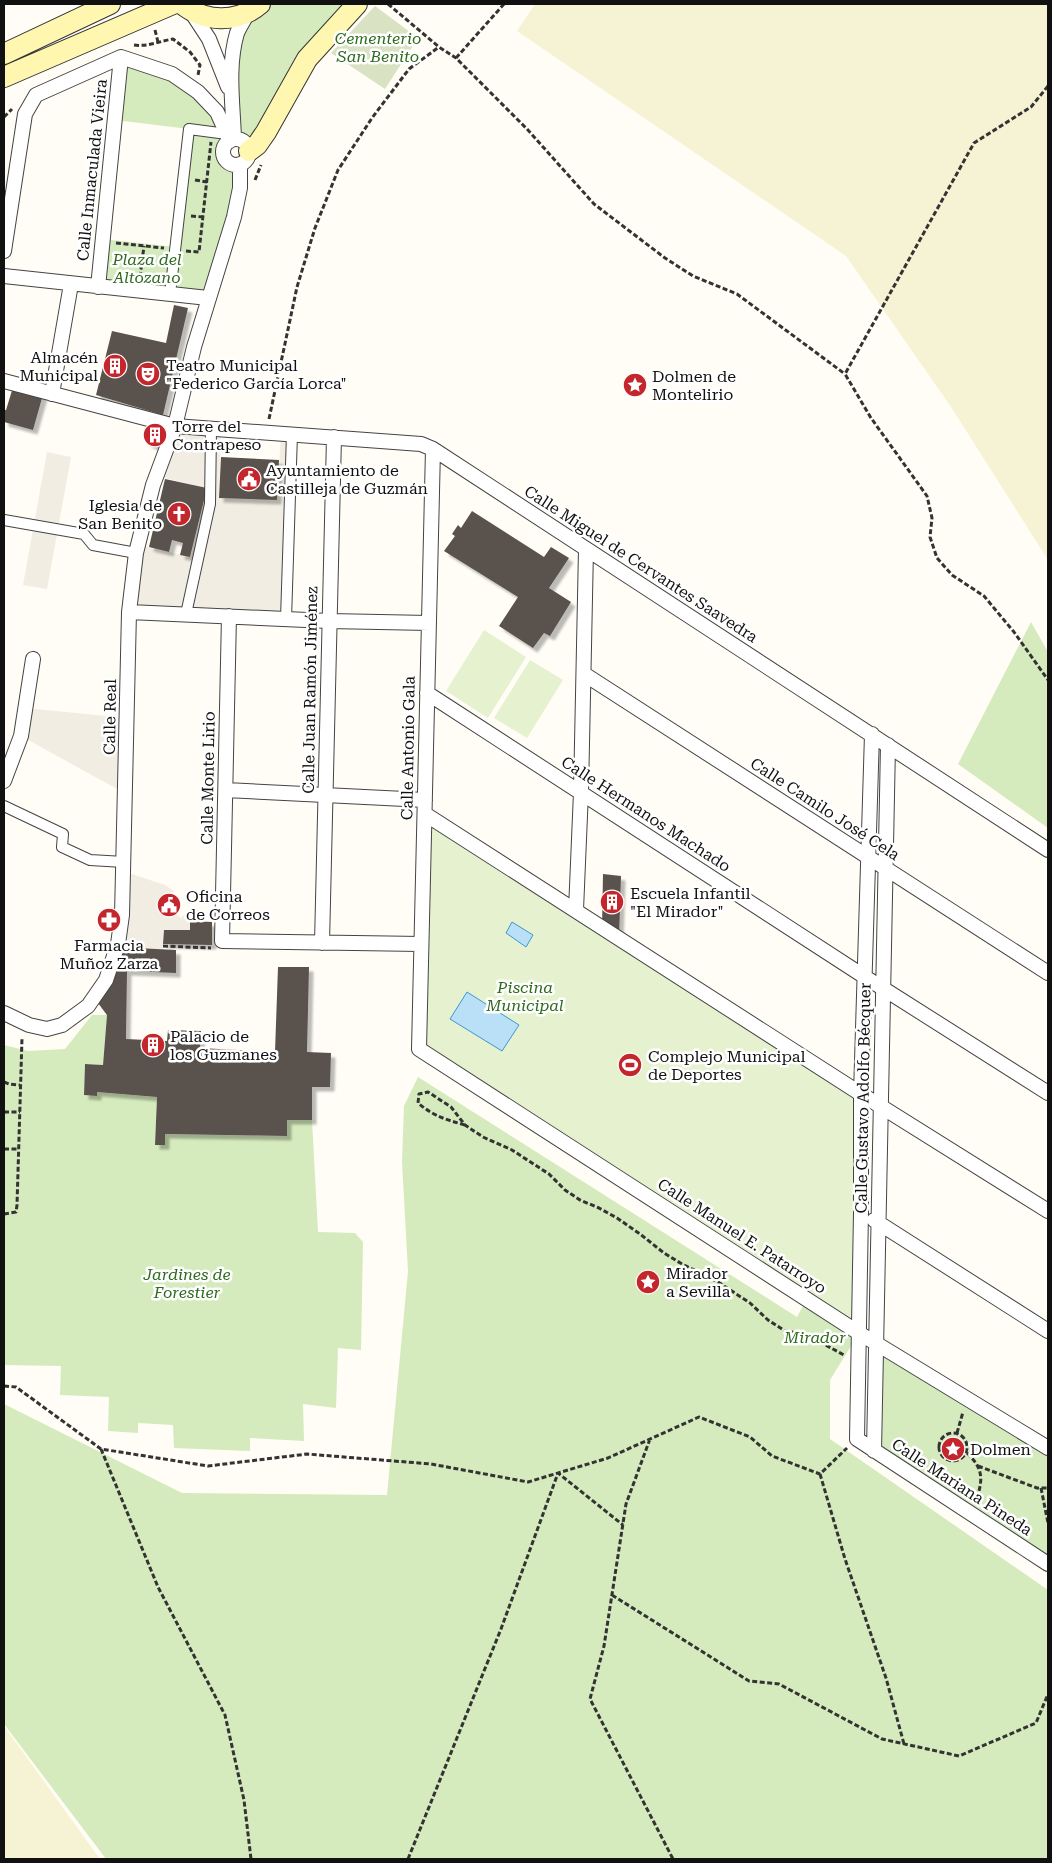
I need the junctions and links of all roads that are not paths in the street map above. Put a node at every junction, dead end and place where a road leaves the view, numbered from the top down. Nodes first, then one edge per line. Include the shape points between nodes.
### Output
1 (110, 4) edge
2 (357, 4) edge
3 (182, 6) edge
4 (254, 8) edge
5 (4, 54) edge
6 (121, 57) junction
7 (4, 78) edge
8 (233, 102) junction
9 (240, 149) junction
10 (8, 193) edge
11 (4, 251) edge
12 (4, 276) edge
13 (71, 284) junction
14 (98, 287) junction
15 (170, 294) junction
16 (208, 298) junction
17 (4, 381) edge
18 (52, 394) junction
19 (175, 426) junction
20 (211, 428) junction
21 (292, 434) junction
22 (334, 437) junction
23 (433, 449) junction
24 (4, 520) edge
25 (586, 549) junction
26 (136, 553) junction
27 (129, 612) junction
28 (186, 614) junction
29 (229, 616) junction
30 (286, 619) junction
31 (330, 621) junction
32 (429, 624) junction
33 (34, 659) dead end
34 (584, 674) junction
35 (427, 692) junction
36 (872, 734) junction
37 (888, 745) junction
38 (4, 781) edge
39 (226, 790) junction
40 (581, 792) junction
41 (325, 796) junction
42 (4, 806) edge
43 (425, 807) junction
44 (1048, 850) edge
45 (868, 857) junction
46 (124, 862) junction
47 (885, 868) junction
48 (576, 910) junction
49 (322, 943) junction
50 (421, 944) junction
51 (1048, 973) edge
52 (865, 977) junction
53 (883, 988) junction
54 (4, 1013) edge
55 (419, 1048) joint
56 (1048, 1093) edge
57 (861, 1094) junction
58 (881, 1107) junction
59 (1048, 1211) edge
60 (861, 1212) junction
61 (879, 1223) junction
62 (1048, 1330) edge
63 (859, 1333) junction
64 (876, 1343) junction
65 (856, 1439) joint
66 (1048, 1448) edge
67 (874, 1450) junction
68 (1048, 1564) edge

1 - 5 main road
2 - 9 main road via 307,58 257,145
3 - 4 main road via 218,19 234,17
3 - 7 main road
3 - 8 street via 208,39
4 - 8 street via 238,32 231,78
6 - 9 street via 172,74 198,92 217,112
6 - 10 street via 36,95 25,114
6 - 14 street, Calle Inmaculada Vieira
8 - 9 street, Calle Real
9 - 15 street via 212,132 189,129
9 - 16 street, Calle Real via 240,188 234,217
10 - 11 street
12 - 13 street
13 - 14 street
13 - 18 street
14 - 15 street
15 - 16 street
16 - 19 street, Calle Real
17 - 18 street, Calle Miguel de Cervantes Saavedra
18 - 19 street, Calle Miguel de Cervantes Saavedra
19 - 20 street, Calle Miguel de Cervantes Saavedra
19 - 26 street, Calle Real via 153,485
20 - 21 street, Calle Miguel de Cervantes Saavedra
20 - 28 street via 210,504
21 - 22 street, Calle Miguel de Cervantes Saavedra
21 - 30 street
22 - 23 street, Calle Miguel de Cervantes Saavedra via 421,444
22 - 31 street, Calle Juan Ramón Jiménez
23 - 25 street, Calle Miguel de Cervantes Saavedra
23 - 32 street, Calle Antonio Gala
24 - 26 street via 84,534 93,545
25 - 34 street
25 - 36 street, Calle Miguel de Cervantes Saavedra
26 - 27 street, Calle Real
27 - 28 street
27 - 46 street, Calle Real
28 - 29 street
29 - 30 street
29 - 39 street, Calle Monte Lirio
30 - 31 street
31 - 32 street
31 - 41 street, Calle Juan Ramón Jiménez
32 - 35 street, Calle Antonio Gala
33 - 38 street via 21,736
34 - 40 street
34 - 45 street, Calle Camilo José Cela
35 - 40 street, Calle Hermanos Machado
35 - 43 street, Calle Antonio Gala
36 - 37 street, Calle Miguel de Cervantes Saavedra
36 - 45 street, Calle Gustavo Adolfo Bécquer
37 - 44 street, Calle Miguel de Cervantes Saavedra
37 - 47 street, Calle Gustavo Adolfo Bécquer
39 - 41 street
39 - 49 street, Calle Monte Lirio via 222,941
40 - 48 street
40 - 52 street, Calle Hermanos Machado
41 - 43 street
41 - 49 street, Calle Juan Ramón Jiménez
42 - 46 street via 63,834 62,847 90,860
43 - 48 street
43 - 50 street, Calle Antonio Gala
45 - 47 street, Calle Camilo José Cela
45 - 52 street, Calle Gustavo Adolfo Bécquer
46 - 54 street, Calle Real via 118,944 106,980 88,1006 62,1025 47,1029
47 - 51 street, Calle Camilo José Cela
47 - 53 street, Calle Gustavo Adolfo Bécquer
48 - 57 street
49 - 50 street
50 - 55 street, Calle Antonio Gala
52 - 53 street, Calle Hermanos Machado
52 - 57 street, Calle Gustavo Adolfo Bécquer
53 - 56 street, Calle Hermanos Machado
53 - 58 street, Calle Gustavo Adolfo Bécquer
55 - 63 street, Calle Manuel E. Patarroyo
57 - 58 street
57 - 60 street, Calle Gustavo Adolfo Bécquer
58 - 59 street
58 - 61 street, Calle Gustavo Adolfo Bécquer
60 - 61 street
60 - 63 street, Calle Gustavo Adolfo Bécquer
61 - 62 street
61 - 64 street, Calle Gustavo Adolfo Bécquer
63 - 64 street, Calle Manuel E. Patarroyo
63 - 65 street, Calle Gustavo Adolfo Bécquer
64 - 66 street, Calle Manuel E. Patarroyo
64 - 67 street, Calle Gustavo Adolfo Bécquer
65 - 67 street, Calle Mariana Pineda
67 - 68 street, Calle Mariana Pineda

